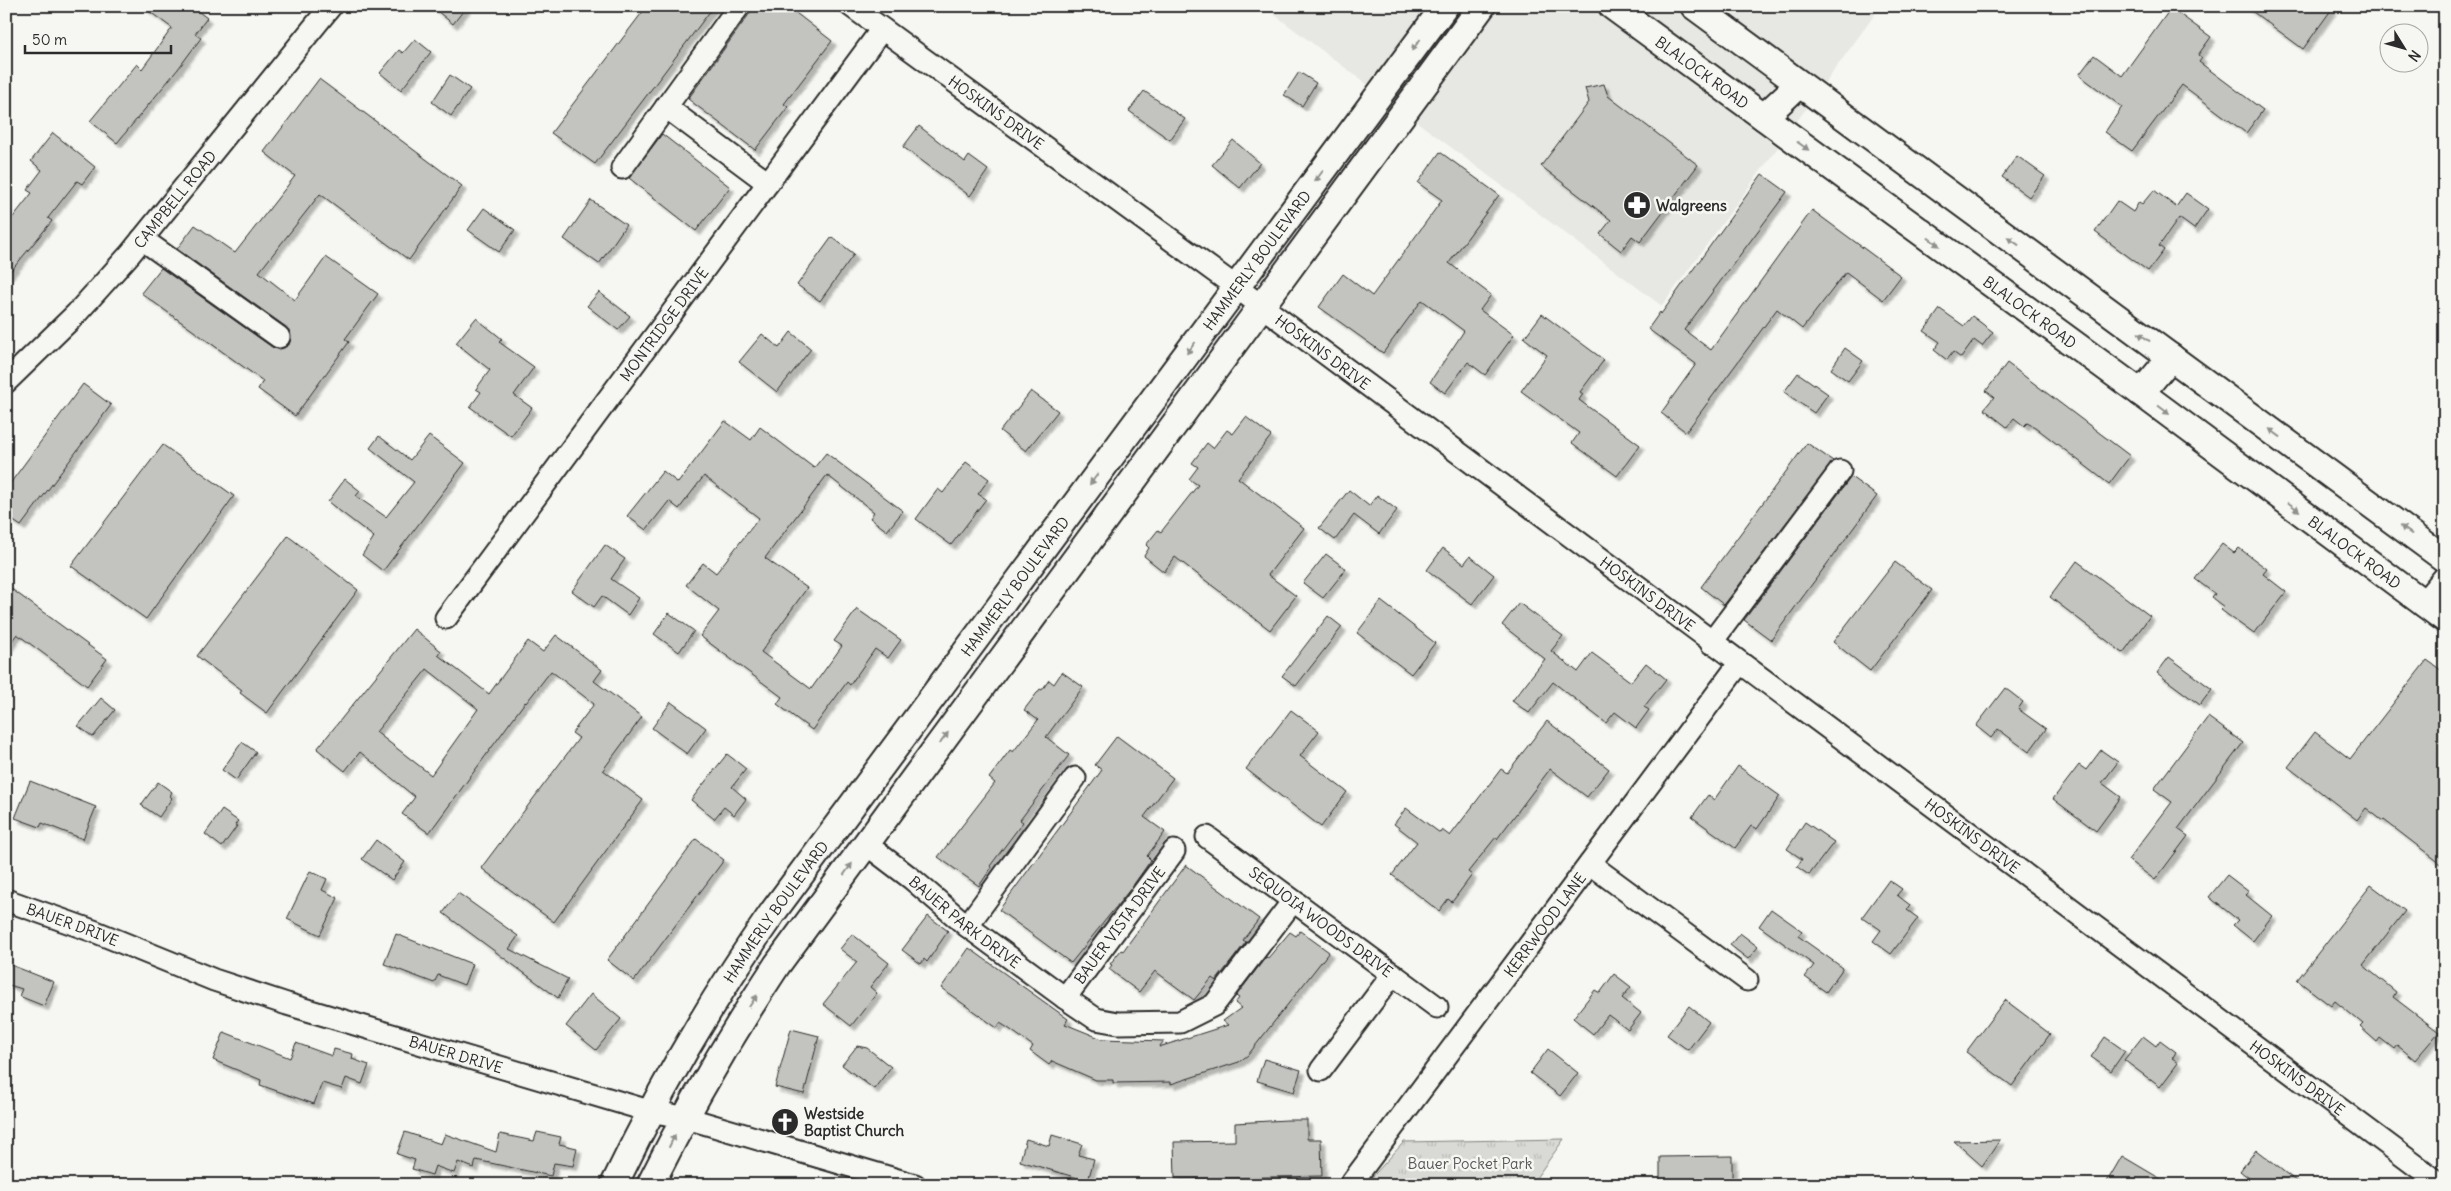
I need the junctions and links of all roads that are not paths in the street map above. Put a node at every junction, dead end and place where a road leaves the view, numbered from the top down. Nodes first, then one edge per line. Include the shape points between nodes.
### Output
1 (331, 6) edge
2 (738, 6) edge
3 (851, 6) edge
4 (1445, 6) edge
5 (1482, 6) edge
6 (1612, 6) edge
7 (1694, 6) edge
8 (882, 29) junction
9 (1799, 84) junction
10 (666, 107) junction
11 (1764, 117) junction
12 (622, 168) dead end
13 (768, 182) junction
14 (142, 239) junction
15 (1236, 288) junction
16 (1262, 307) junction
17 (279, 338) dead end
18 (2170, 357) junction
19 (8, 376) edge
20 (2141, 393) junction
21 (1840, 471) dead end
22 (2445, 559) edge
23 (2445, 580) edge
24 (1003, 603) junction
25 (2435, 612) edge
26 (446, 618) dead end
27 (1029, 624) junction
28 (1711, 643) junction
29 (1739, 664) junction
30 (1075, 778) dead end
31 (839, 824) junction
32 (1207, 837) dead end
33 (866, 844) junction
34 (1174, 851) dead end
35 (1590, 864) junction
36 (6, 900) edge
37 (1293, 901) junction
38 (967, 926) junction
39 (1393, 974) junction
40 (1747, 980) dead end
41 (1065, 998) junction
42 (1437, 1007) dead end
43 (1321, 1070) dead end
44 (649, 1111) junction
45 (683, 1117) junction
46 (614, 1185) edge
47 (650, 1185) edge
48 (915, 1185) edge
49 (1350, 1185) edge
50 (2442, 1185) edge

1 - 14 street, CAMPBELL ROAD
2 - 10 street
3 - 8 street, HOSKINS DRIVE
4 -> 15 main road, HAMMERLY BOULEVARD
5 - 16 main road, HAMMERLY BOULEVARD
6 - 11 main road, BLALOCK ROAD
7 - 9 main road
8 - 13 street, MONTRIDGE DRIVE
8 - 15 street, HOSKINS DRIVE
9 - 11 main road
18 -> 9 main road
10 - 12 street
10 - 13 street
11 -> 20 main road, BLALOCK ROAD
13 - 26 street, MONTRIDGE DRIVE
14 - 17 street
14 - 19 street, CAMPBELL ROAD via 76,314
15 - 16 street, HOSKINS DRIVE
15 -> 24 main road, HAMMERLY BOULEVARD
16 - 27 main road, HAMMERLY BOULEVARD
16 - 28 street, HOSKINS DRIVE
18 - 20 main road
22 -> 18 main road
20 -> 25 main road, BLALOCK ROAD
21 - 28 street
23 - 25 main road
24 - 27 main road
24 - 31 main road, HAMMERLY BOULEVARD
33 -> 27 main road, HAMMERLY BOULEVARD
28 - 29 street, HOSKINS DRIVE
29 - 35 street, KERRWOOD LANE
29 - 50 street, HOSKINS DRIVE
30 - 38 street
31 - 33 main road
31 - 44 main road, HAMMERLY BOULEVARD via 728,975
32 - 37 street, SEQUOIA WOODS DRIVE
33 - 38 street, BAUER PARK DRIVE
45 -> 33 main road, HAMMERLY BOULEVARD via 777,965
34 - 41 street, BAUER VISTA DRIVE
35 - 40 street
35 - 49 street, KERRWOOD LANE
36 - 44 street, BAUER DRIVE via 214,980 296,1007
37 - 39 street, SEQUOIA WOODS DRIVE
37 - 41 street, BAUER PARK DRIVE via 1214,1005 1180,1022 1118,1023 1096,1019
38 - 41 street, BAUER PARK DRIVE
39 - 42 street, SEQUOIA WOODS DRIVE
39 - 43 street
44 - 45 street, BAUER DRIVE
44 - 46 main road, HAMMERLY BOULEVARD
47 -> 45 main road, HAMMERLY BOULEVARD
45 - 48 street, BAUER DRIVE

